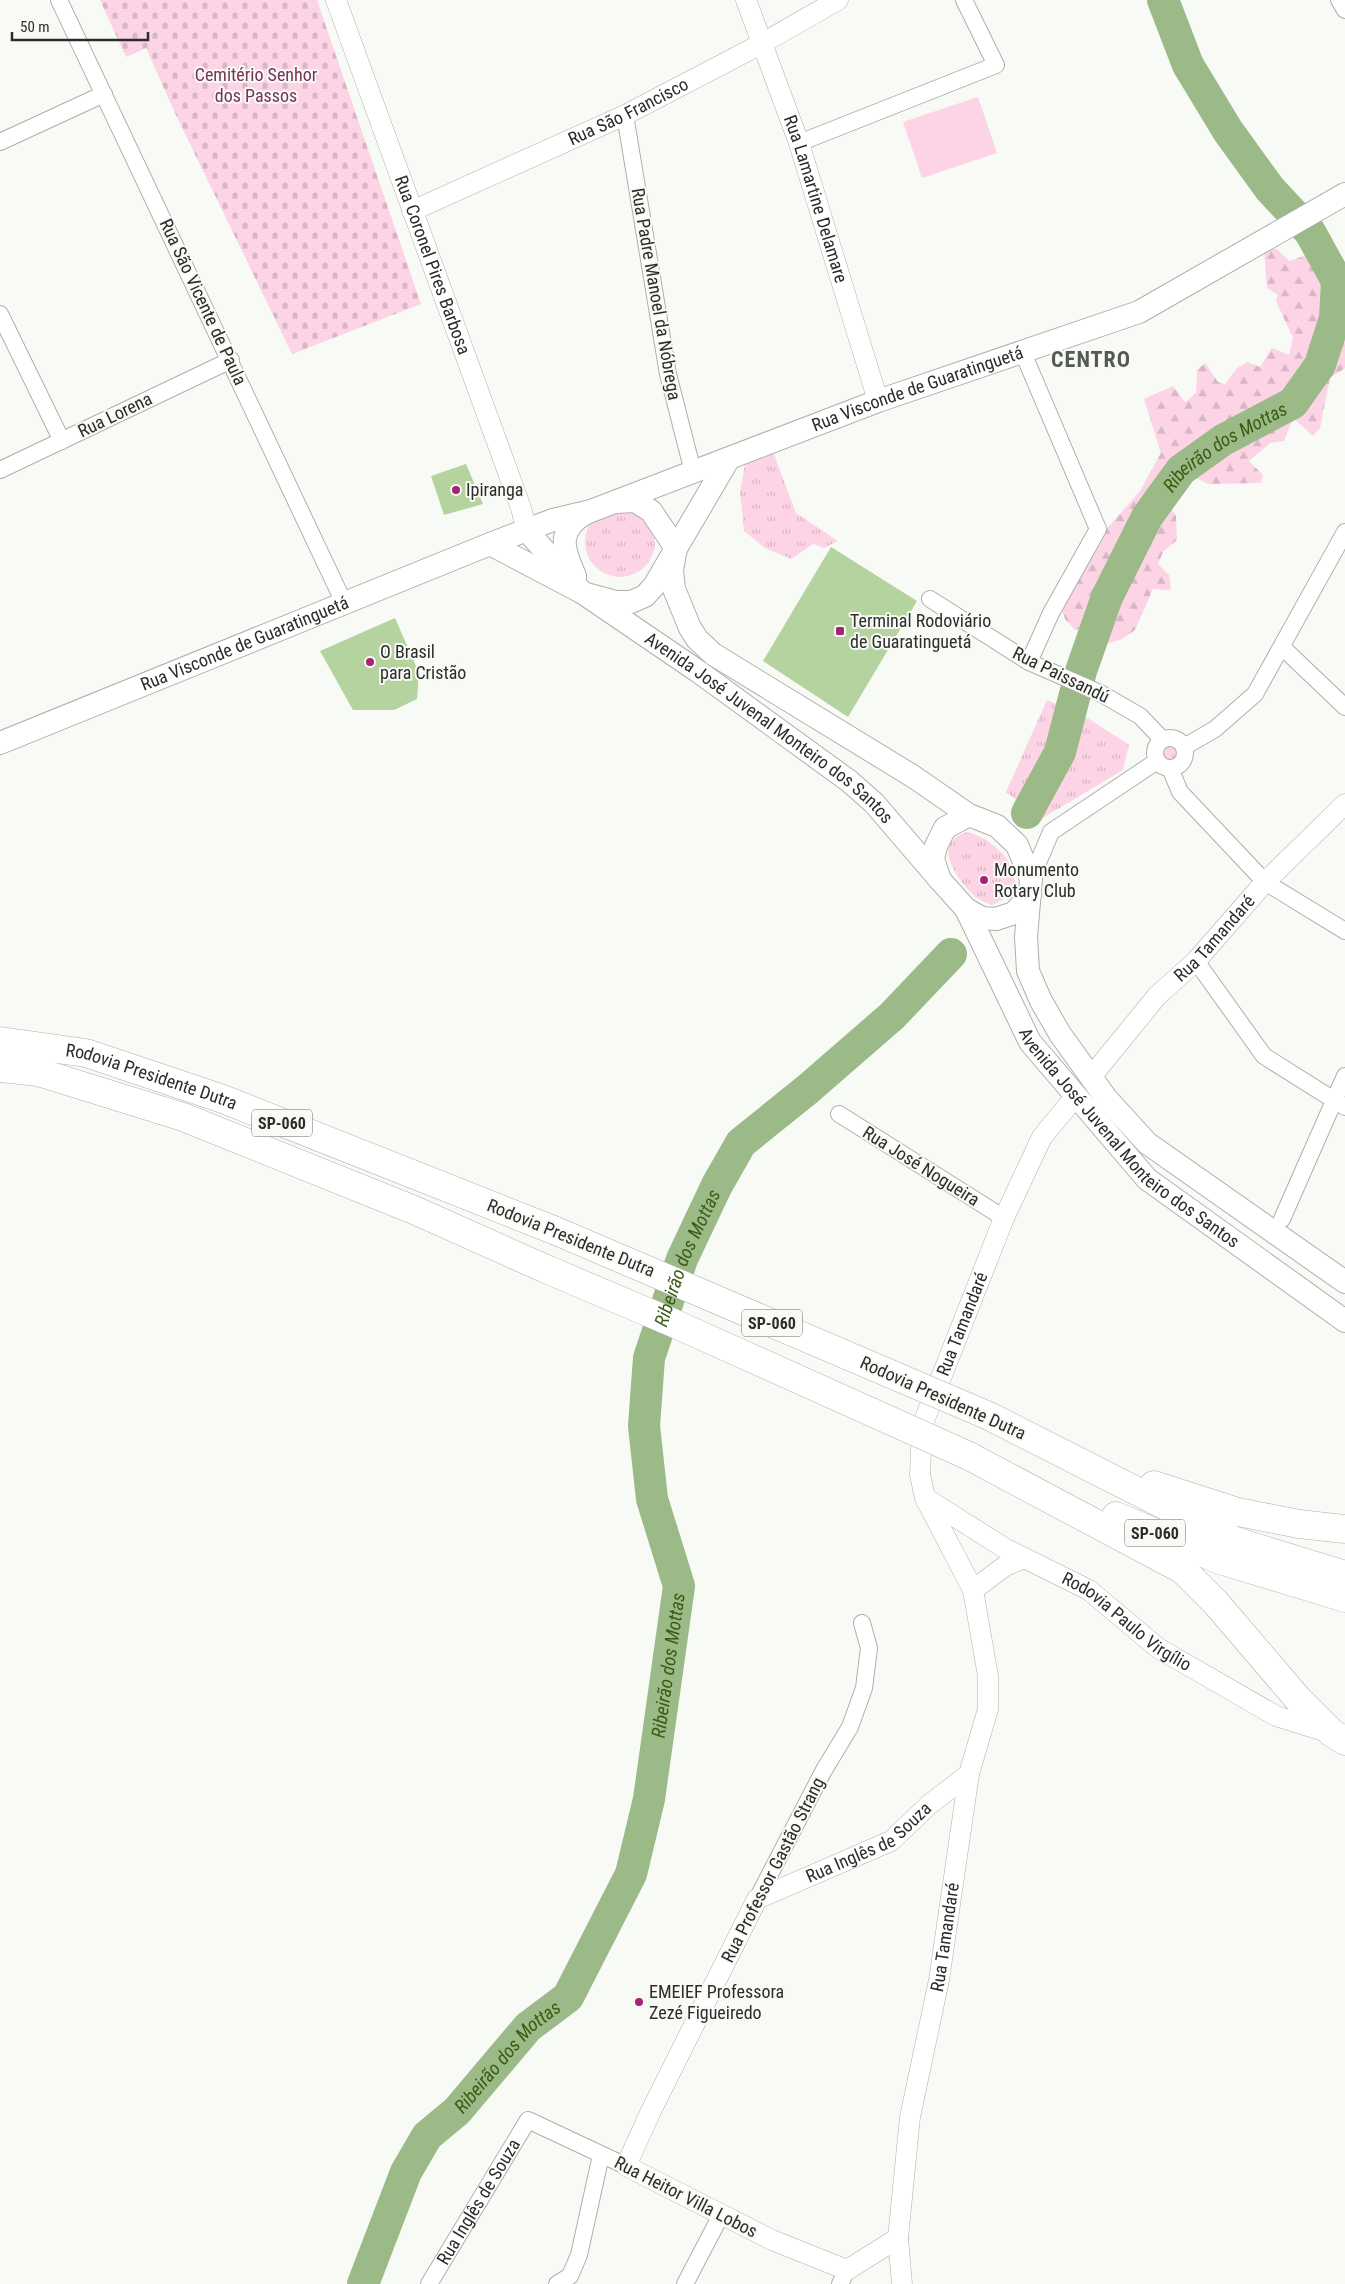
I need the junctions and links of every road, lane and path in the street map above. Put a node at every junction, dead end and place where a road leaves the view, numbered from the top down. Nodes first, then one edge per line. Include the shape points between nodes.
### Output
1 (59, 0) edge
2 (336, 0) edge
3 (746, 0) edge
4 (838, 0) edge
5 (964, 0) edge
6 (1339, 0) edge
7 (1345, 10) edge
8 (761, 44) junction
9 (104, 94) junction
10 (625, 115) junction
11 (0, 142) edge
12 (799, 143) junction
13 (1340, 200) edge
14 (412, 211) junction
15 (0, 314) edge
16 (1023, 353) junction
17 (231, 360) junction
18 (878, 401) junction
19 (62, 441) junction
20 (728, 460) junction
21 (0, 470) edge
22 (693, 472) junction
23 (612, 503) junction
24 (590, 511) junction
25 (527, 531) junction
26 (1345, 532) edge
27 (490, 544) junction
28 (676, 548) junction
29 (583, 593) junction
30 (930, 599) dead end
31 (345, 604) junction
32 (1282, 647) junction
33 (1029, 662) junction
34 (1345, 707) edge
35 (1162, 739) junction
36 (0, 743) edge
37 (1184, 747) junction
38 (1163, 765) junction
39 (1345, 804) edge
40 (969, 814) junction
41 (940, 880) junction
42 (1265, 882) junction
43 (1030, 887) junction
44 (966, 909) junction
45 (1345, 931) edge
46 (1196, 961) junction
47 (0, 1041) edge
48 (0, 1068) edge
49 (1345, 1076) edge
50 (1091, 1077) junction
51 (1076, 1096) junction
52 (1340, 1103) edge
53 (839, 1114) dead end
54 (1004, 1218) junction
55 (1282, 1219) dead end
56 (1345, 1282) edge
57 (1345, 1322) edge
58 (989, 1416) junction
59 (969, 1456) junction
60 (925, 1498) junction
61 (1345, 1529) edge
62 (1024, 1558) junction
63 (1345, 1575) edge
64 (973, 1590) junction
65 (1345, 1598) edge
66 (862, 1623) dead end
67 (1338, 1737) edge
68 (969, 1774) junction
69 (757, 1899) junction
70 (528, 2120) joint
71 (601, 2154) junction
72 (626, 2166) junction
73 (721, 2215) junction
74 (898, 2238) junction
75 (843, 2277) edge
76 (430, 2284) edge
77 (557, 2284) edge
78 (685, 2284) edge
79 (902, 2284) edge

1 - 9 street, Rua São Vicente de Paula
2 - 14 street, Rua Coronel Pires Barbosa
3 - 8 street, Rua Lamartine Delamare
4 - 8 street, Rua São Francisco
5 - 12 street via 996,65
6 - 7 street
8 - 10 street, Rua São Francisco
8 - 12 street, Rua Lamartine Delamare
9 - 11 street
9 - 17 street, Rua São Vicente de Paula
10 - 14 street, Rua São Francisco
10 - 22 street, Rua Padre Manoel da Nóbrega via 668,374
12 - 18 street, Rua Lamartine Delamare
13 - 16 main road, Rua Visconde de Guaratinguetá via 1274,233 1139,312
14 - 25 street, Rua Coronel Pires Barbosa
15 - 19 street
16 - 18 main road, Rua Visconde de Guaratinguetá
16 - 33 street via 1098,529 1051,613
17 - 19 street, Rua Lorena
17 - 31 street, Rua São Vicente de Paula
18 - 20 main road, Rua Visconde de Guaratinguetá
19 - 21 street, Rua Lorena
20 - 22 main road, Rua Visconde de Guaratinguetá
20 - 28 main road
22 - 23 main road, Rua Visconde de Guaratinguetá
23 - 24 main road, Rua Visconde de Guaratinguetá
23 - 28 main road via 634,501 651,511
24 - 25 main road, Rua Visconde de Guaratinguetá via 553,520
24 - 29 main road via 574,520 564,535 564,552
25 - 27 main road, Rua Visconde de Guaratinguetá
25 - 29 main road
26 - 32 street
27 - 29 main road
27 - 31 main road, Rua Visconde de Guaratinguetá
28 - 29 main road via 645,596 631,602 616,602
28 - 40 main road, Avenida José Juvenal Monteiro dos Santos via 672,570 674,590 690,628 713,654
29 - 41 main road, Avenida José Juvenal Monteiro dos Santos via 700,672 849,781 874,803
30 - 33 street, Rua Paissandú
31 - 36 main road, Rua Visconde de Guaratinguetá
32 - 34 street
32 - 37 street via 1255,694 1215,729
33 - 35 street, Rua Paissandú via 1100,693 1140,716
35 - 37 street via 1177,739
35 - 38 street via 1154,752
37 - 38 street via 1183,761 1175,767
38 - 42 street via 1180,792
38 - 43 street via 1051,832
39 - 42 street, Rua Tamandaré
40 - 41 main road via 945,828 936,846 934,859
40 - 43 main road via 997,826 1017,845
41 - 44 main road
42 - 45 street
42 - 46 street, Rua Tamandaré
43 - 44 main road via 1014,913 996,919 982,918
43 - 50 main road, Avenida José Juvenal Monteiro dos Santos via 1026,937 1028,970 1041,1002
44 - 51 main road, Avenida José Juvenal Monteiro dos Santos via 1030,1042
46 - 50 street, Rua Tamandaré via 1157,996
46 - 52 street via 1264,1056
47 - 58 highway, Rodovia Presidente Dutra / SP-060, bridge via 86,1054 223,1099 556,1231
48 - 59 highway, Rodovia Presidente Dutra / SP-060, bridge via 38,1072 183,1117 414,1210
49 - 52 street
50 - 56 main road, Avenida José Juvenal Monteiro dos Santos via 1146,1143
51 - 54 street, Rua Tamandaré via 1042,1137
51 - 57 main road, Avenida José Juvenal Monteiro dos Santos via 1147,1179
52 - 55 street
53 - 54 street, Rua José Nogueira
54 - 60 street, Rua Tamandaré via 922,1426 920,1475
58 - 61 highway via 1145,1482 1238,1512
58 - 63 highway, Rodovia Presidente Dutra / SP-060 via 1235,1541
59 - 65 highway, Rodovia Presidente Dutra / SP-060 via 1220,1560
59 - 67 highway via 1183,1570 1216,1603 1298,1699
60 - 62 street, Rodovia Paulo Virgílio
60 - 64 street, Rua Tamandaré
62 - 64 street via 1005,1566
62 - 67 street, Rodovia Paulo Virgílio via 1090,1590 1158,1648 1276,1716
64 - 68 street, Rua Tamandaré via 988,1676 988,1710
66 - 69 street, Rua Professor Gastão Strang via 868,1648 864,1688 850,1728 824,1770
68 - 69 street, Rua Inglês de Souza via 930,1804 891,1841
68 - 74 street, Rua Tamandaré via 939,1980 910,2117
69 - 72 street, Rua Professor Gastão Strang
70 - 71 street, Rua Heitor Villa Lobos
70 - 76 street, Rua Inglês de Souza
71 - 72 street, Rua Heitor Villa Lobos
71 - 77 street via 579,2255 570,2276
72 - 73 street, Rua Heitor Villa Lobos
73 - 75 street, Rua Heitor Villa Lobos
73 - 78 street
74 - 75 street
74 - 79 street, Rua Tamandaré

